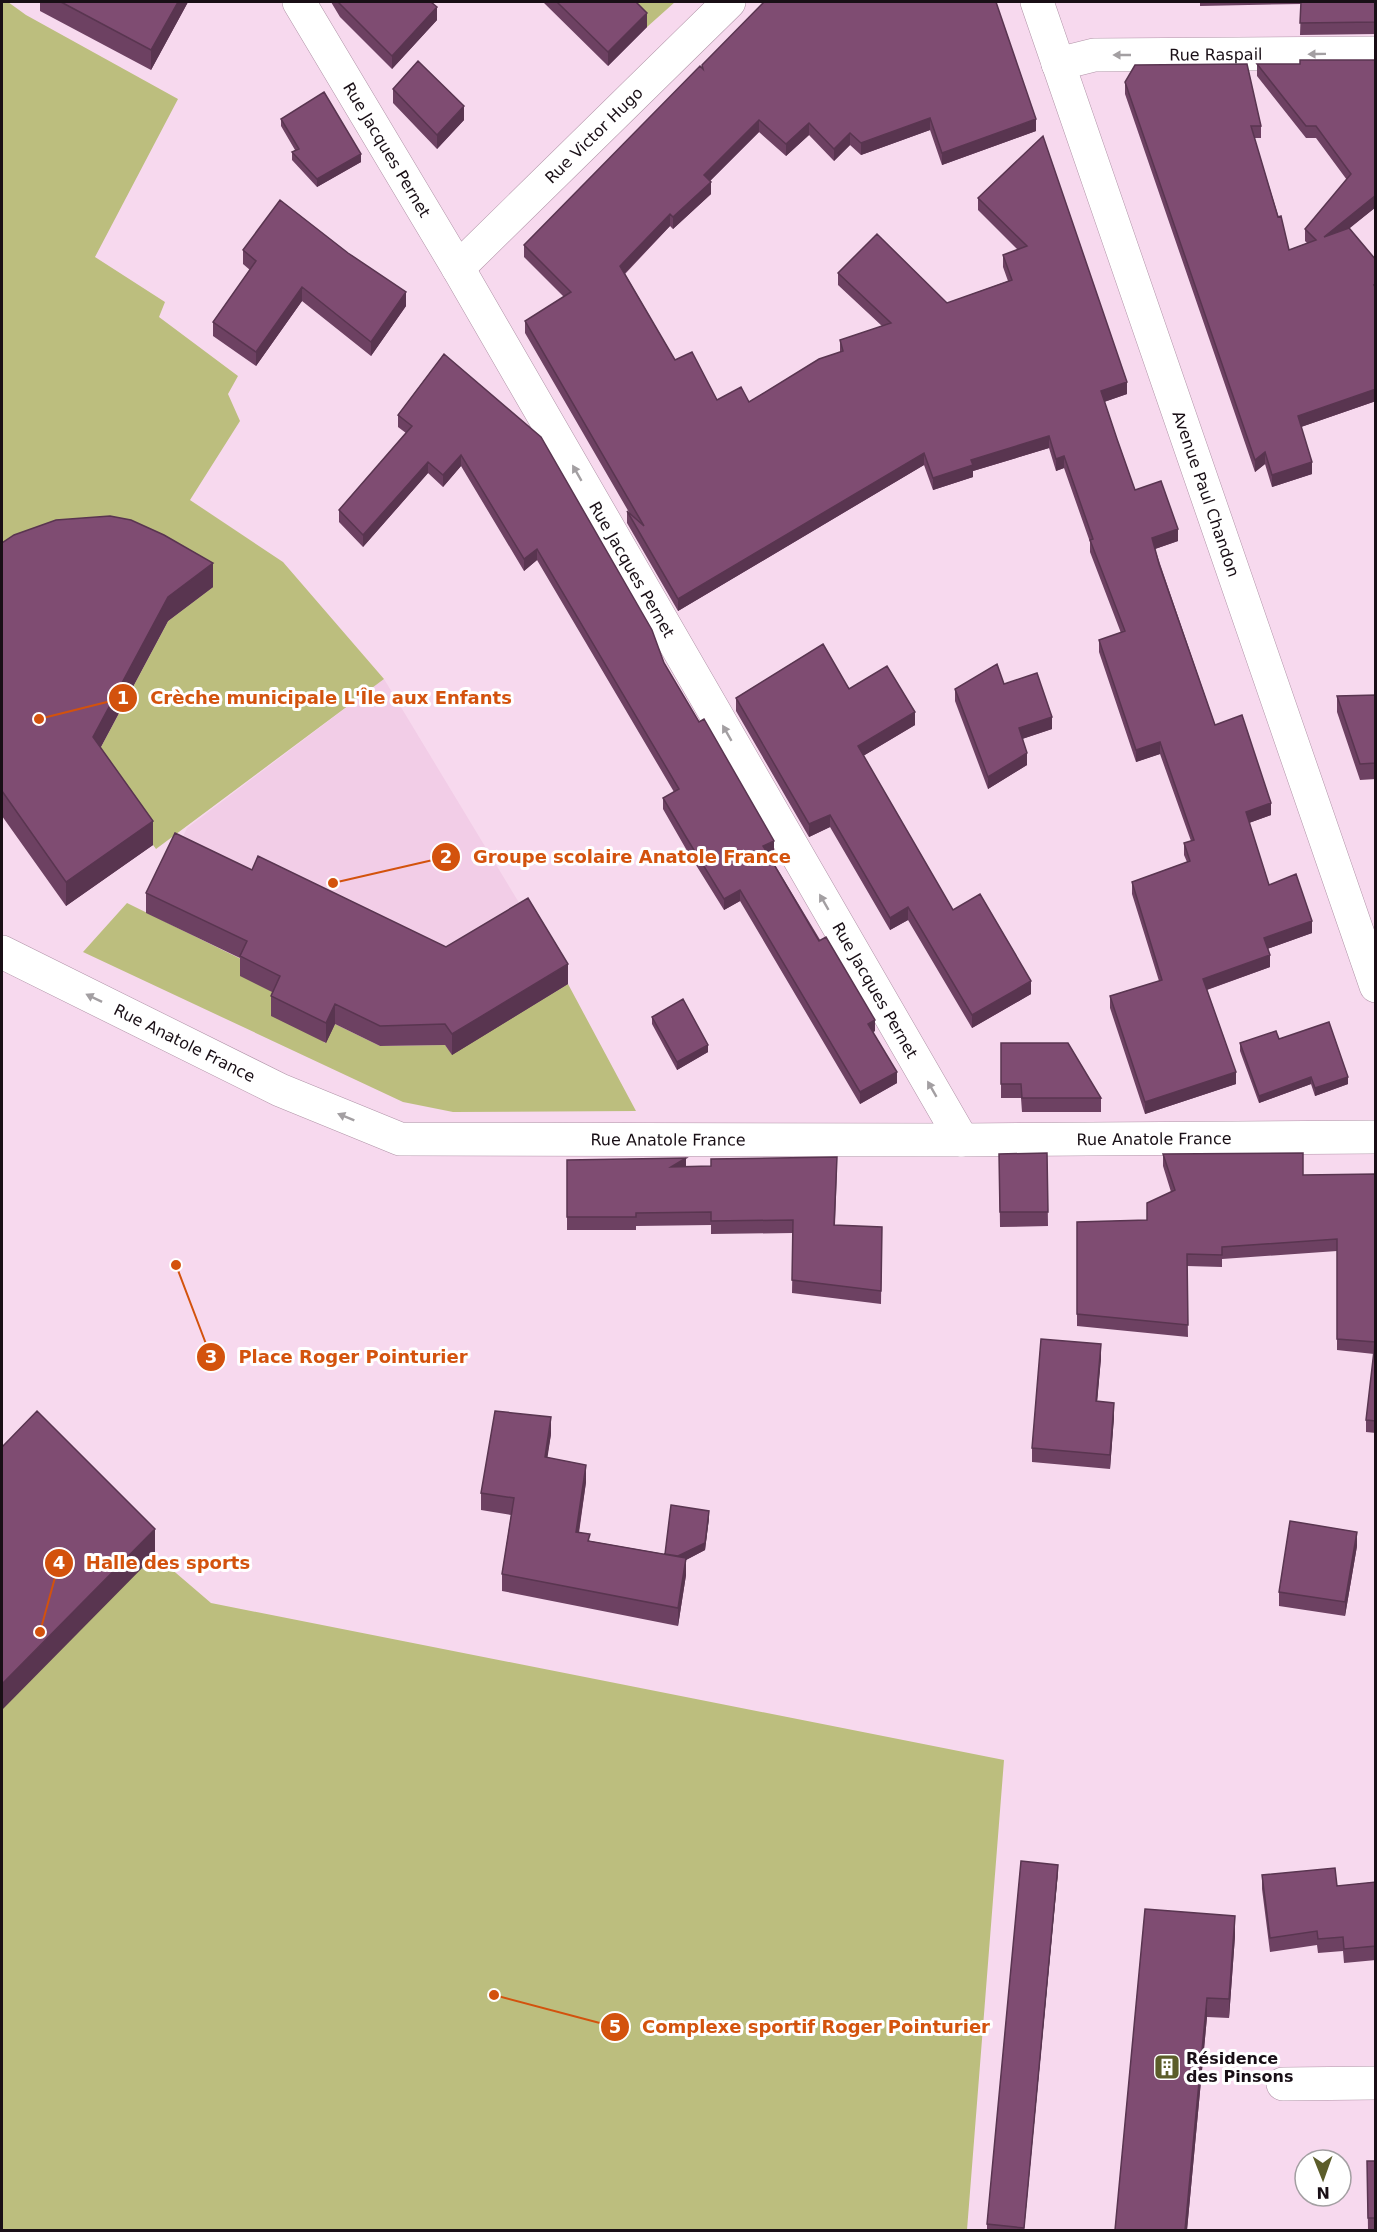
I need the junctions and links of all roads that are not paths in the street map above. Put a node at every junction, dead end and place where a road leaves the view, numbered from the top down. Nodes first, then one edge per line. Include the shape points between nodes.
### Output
1 (299, 2) edge
2 (729, 2) edge
3 (1036, 2) edge
4 (1376, 53) edge
5 (1058, 64) junction
6 (458, 268) junction
7 (2, 952) edge
8 (1376, 986) edge
9 (1376, 1137) edge
10 (962, 1140) junction
11 (1376, 2083) edge
12 (1283, 2084) dead end

1 - 6 street, Rue Jacques Pernet
2 - 6 street, Rue Victor Hugo
3 - 5 street, Avenue Paul Chandon
4 -> 5 street, Rue Raspail via 1094,55
5 - 8 street, Avenue Paul Chandon
10 -> 6 street, Rue Jacques Pernet
10 -> 7 street, Rue Anatole France via 400,1139 280,1090
9 - 10 street, Rue Anatole France
11 - 12 street

